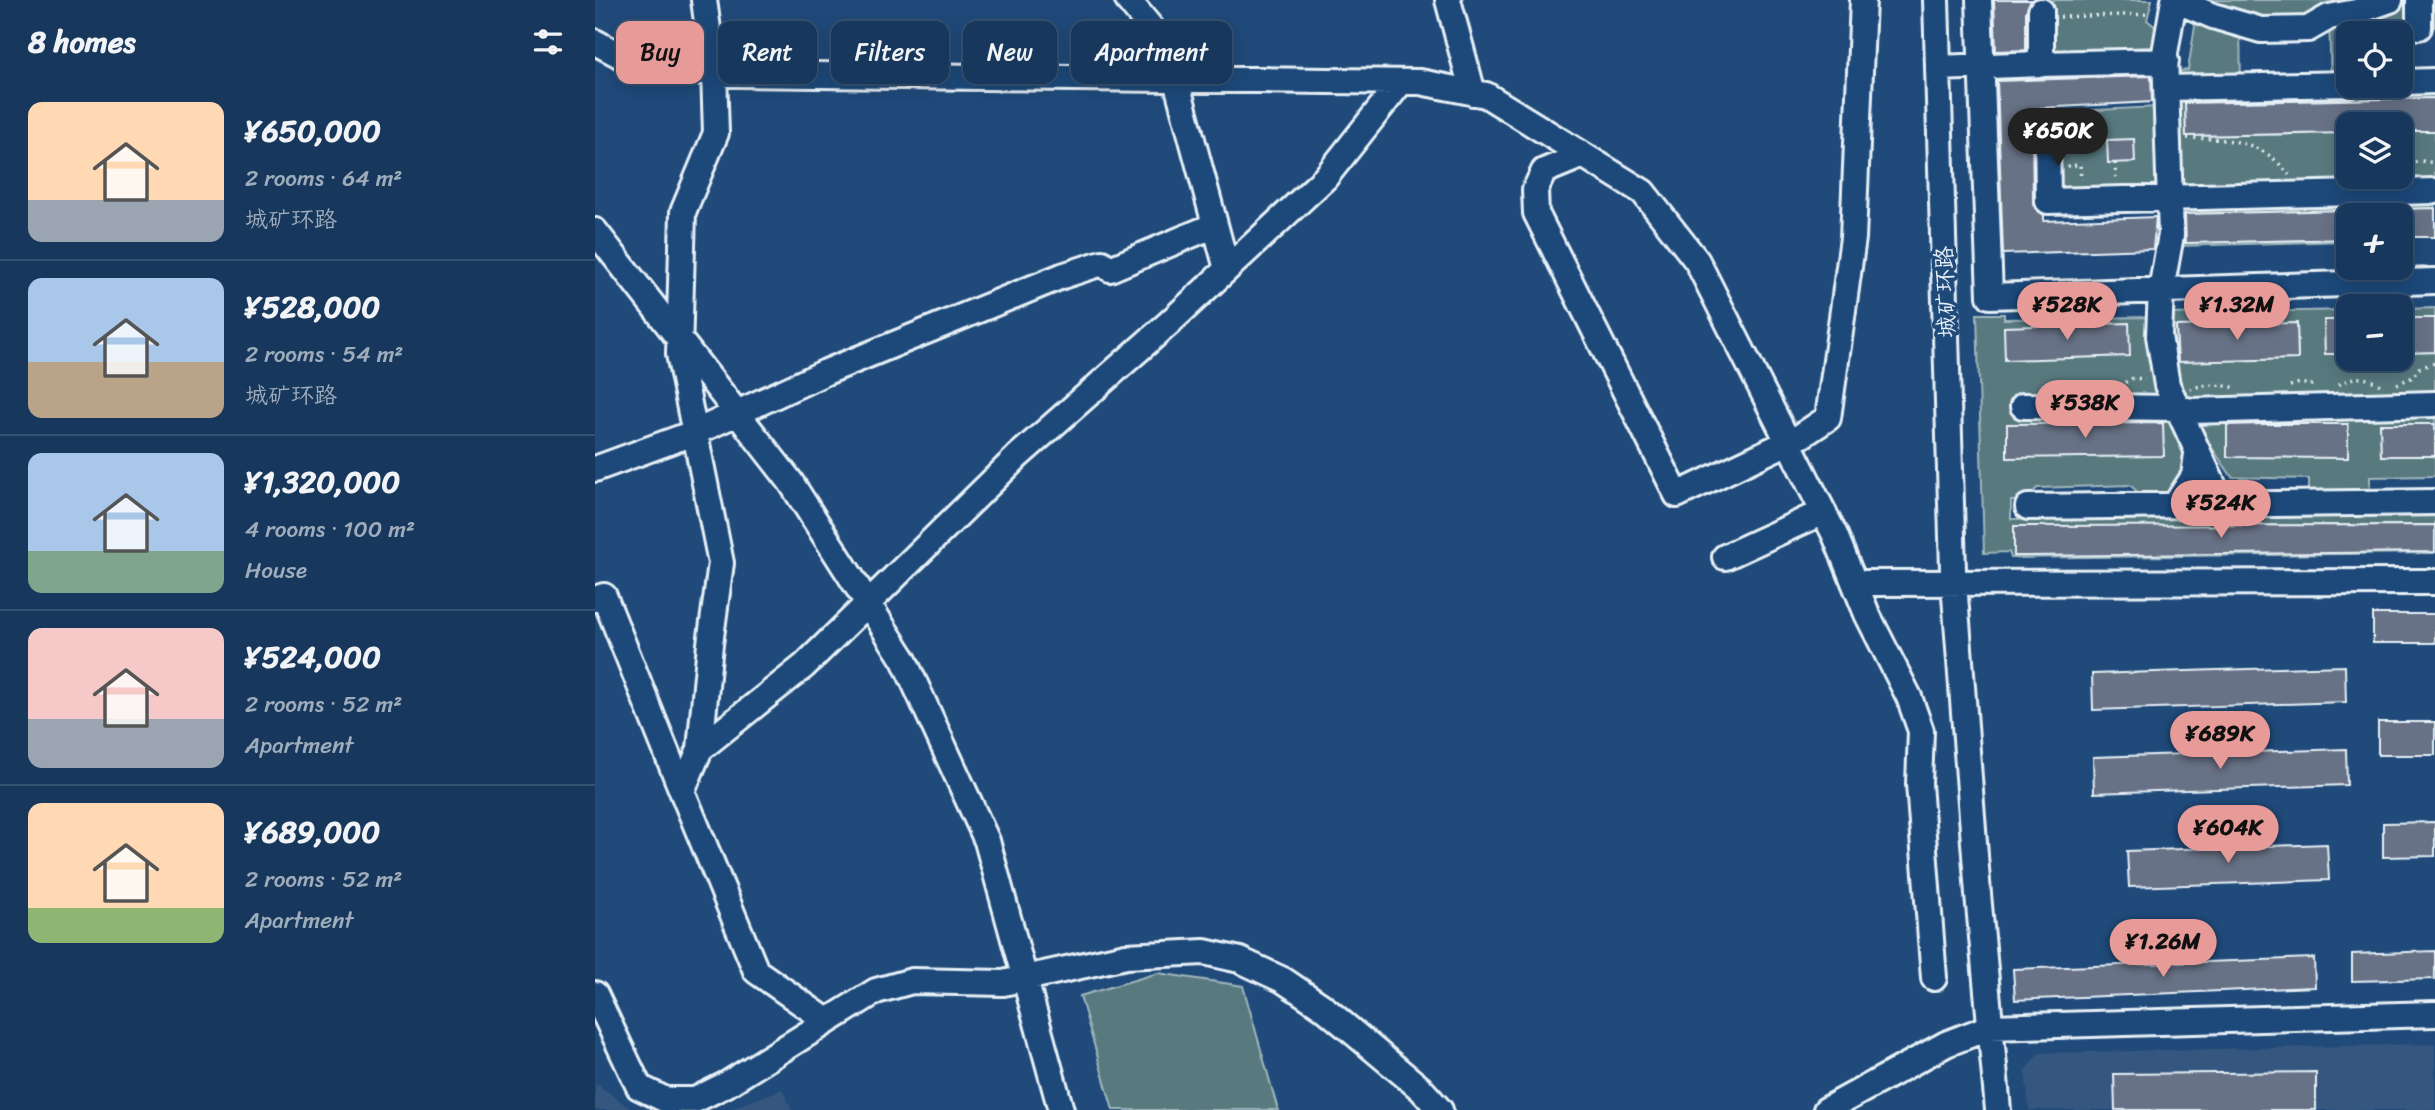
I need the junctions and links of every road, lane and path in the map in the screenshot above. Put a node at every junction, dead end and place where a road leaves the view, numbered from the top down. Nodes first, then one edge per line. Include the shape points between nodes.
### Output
1 (704, 0) edge
2 (1128, 0) edge
3 (1448, 0) edge
4 (1863, 0) edge
5 (1936, 0) edge
6 (1979, 0) edge
7 (2390, 0) edge
8 (2419, 0) edge
9 (2174, 5) edge
10 (2041, 14) joint
11 (1144, 21) edge
12 (2419, 27) dead end
13 (595, 42) edge
14 (2166, 61) junction
15 (2041, 64) junction
16 (1982, 66) junction
17 (1938, 68) junction
18 (714, 72) junction
19 (1071, 78) edge
20 (1232, 80) edge
21 (1401, 82) junction
22 (2413, 82) edge
23 (2435, 82) edge
24 (1177, 84) edge
25 (2336, 84) edge
26 (2166, 88) junction
27 (1473, 93) junction
28 (2047, 126) dead end
29 (2167, 138) junction
30 (1583, 155) junction
31 (2413, 162) edge
32 (2435, 163) edge
33 (2047, 166) junction
34 (2289, 175) dead end
35 (2435, 191) edge
36 (2169, 196) junction
37 (2082, 200) junction
38 (1215, 225) junction
39 (595, 231) edge
40 (1227, 269) junction
41 (2435, 281) edge
42 (2161, 290) junction
43 (679, 339) junction
44 (2435, 363) edge
45 (2413, 377) dead end
46 (2335, 389) dead end
47 (2384, 389) dead end
48 (2435, 404) edge
49 (2023, 406) dead end
50 (2177, 408) junction
51 (737, 413) junction
52 (696, 432) junction
53 (1788, 442) junction
54 (2197, 454) junction
55 (595, 469) edge
56 (2435, 502) edge
57 (2222, 504) junction
58 (2175, 505) junction
59 (2028, 507) dead end
60 (1823, 512) junction
61 (1725, 556) dead end
62 (2435, 582) edge
63 (1855, 583) junction
64 (1956, 584) junction
65 (595, 598) edge
66 (868, 603) junction
67 (700, 749) junction
68 (682, 791) junction
69 (1024, 978) junction
70 (1934, 978) dead end
71 (595, 994) edge
72 (2435, 1014) edge
73 (827, 1021) junction
74 (2435, 1028) edge
75 (1991, 1035) junction
76 (1061, 1110) edge
77 (1440, 1110) edge
78 (1826, 1110) edge
79 (1851, 1110) edge
80 (1998, 1110) edge

1 - 18 street
2 - 11 street
3 - 27 street
4 - 53 street via 1853,238 1828,418
5 - 17 street, 城矿环路
6 - 16 street
7 - 9 street via 2329,17 2308,29 2261,30
8 - 12 street
9 - 10 path
9 - 14 street
10 - 15 street
13 - 18 street via 645,68
14 - 15 street
14 - 26 street
15 - 16 street
16 - 17 street
16 - 42 street via 1990,296
17 - 64 street, 城矿环路
18 - 19 street
18 - 43 street via 716,133 683,212
20 - 21 street
21 - 27 street
21 - 40 street via 1325,178
22 - 23 street
24 - 38 street
25 - 26 street
26 - 29 street
27 - 30 street via 1486,96
28 - 33 street
29 - 34 path via 2233,140 2261,149
29 - 36 street
30 - 53 street via 1643,192 1697,261
30 - 53 street via 1544,172 1535,190 1536,213 1677,495
31 - 32 path
33 - 37 path via 2080,166
33 - 37 street via 2048,201
35 - 36 street
36 - 37 street
36 - 42 street via 2171,236
38 - 40 street
38 - 51 street via 1109,269 1102,263 1062,276
39 - 43 street
40 - 66 street via 1019,456
41 - 42 street
42 - 50 street via 2159,336 2167,385
43 - 51 street
43 - 52 street
44 - 45 path via 2419,368
46 - 47 path via 2355,377 2367,378
48 - 50 street
49 - 50 street
50 - 54 street
51 - 52 street
51 - 66 street via 790,481
52 - 55 street
52 - 67 street via 722,563
53 - 60 street
54 - 57 street
54 - 58 street via 2194,476
56 - 57 street
57 - 58 street
58 - 59 street
60 - 61 street
60 - 63 street
62 - 64 street
63 - 64 street
63 - 70 street via 1921,731 1919,785
64 - 75 street, 城矿环路
65 - 68 street via 604,596
66 - 67 street via 804,666
66 - 69 street via 904,660 987,841
67 - 68 street
68 - 73 street via 756,971
69 - 73 street via 912,981 876,991
69 - 76 street
69 - 77 street via 1152,953 1205,951 1240,960 1283,980 1324,1007
71 - 73 street via 639,1087 666,1100 695,1100
72 - 75 street
74 - 75 street
75 - 78 street via 1946,1044
75 - 79 street
75 - 80 street, 城矿环路

